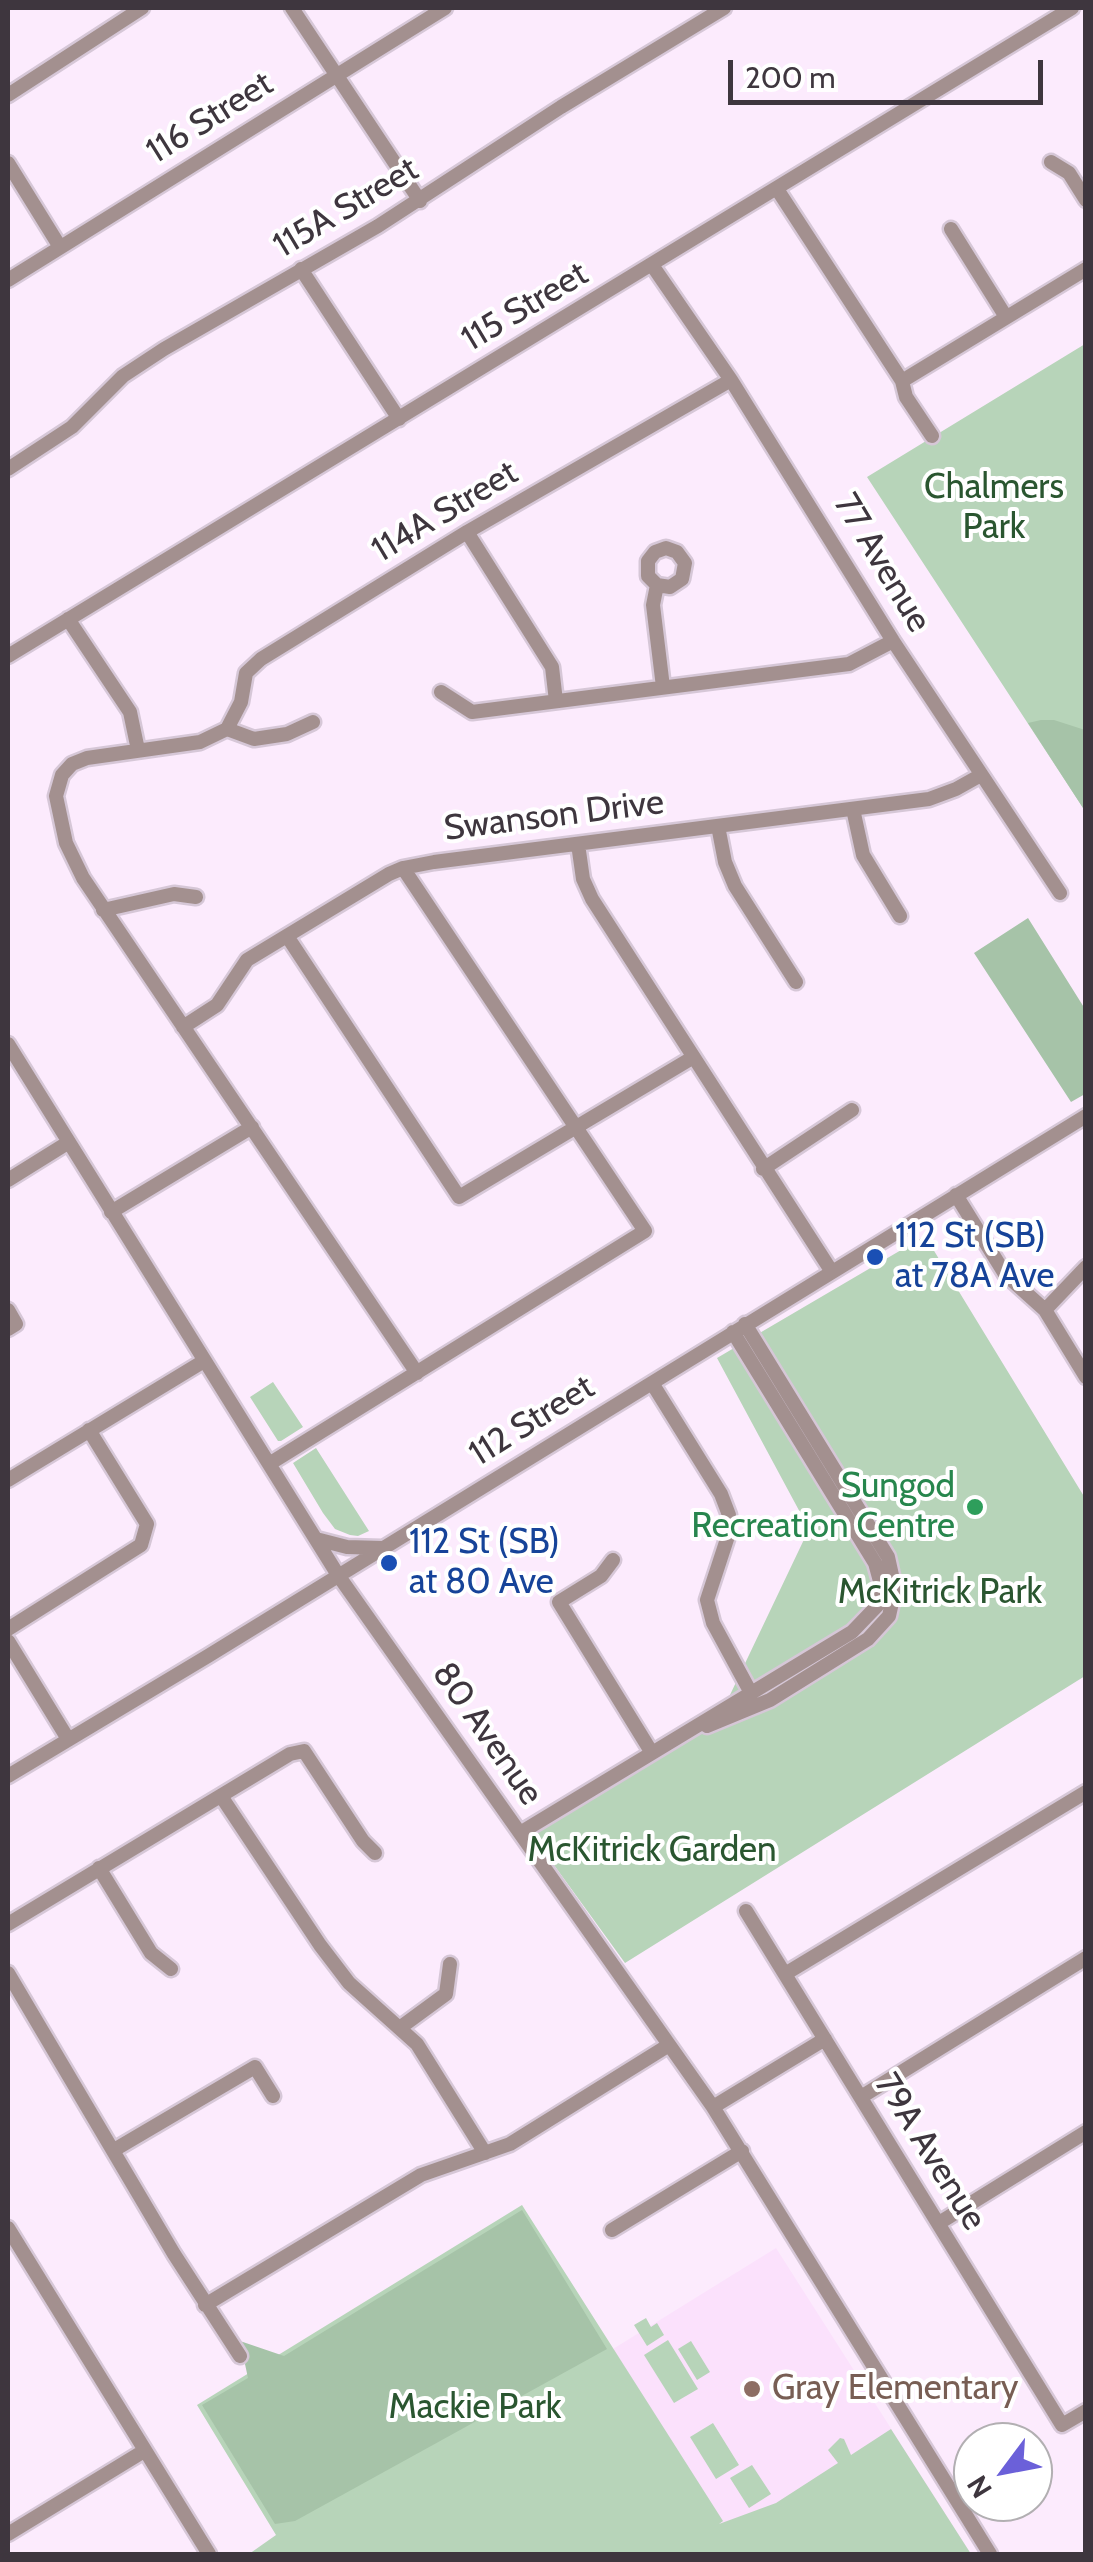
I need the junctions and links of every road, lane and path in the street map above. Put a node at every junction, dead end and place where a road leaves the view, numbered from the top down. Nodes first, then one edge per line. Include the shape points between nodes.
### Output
1 (142, 8) edge
2 (292, 8) edge
3 (445, 8) edge
4 (724, 8) edge
5 (1072, 8) edge
6 (335, 76) junction
7 (8, 95) edge
8 (1052, 162) dead end
9 (8, 163) edge
10 (776, 189) junction
11 (1086, 200) edge
12 (420, 201) junction
13 (950, 230) dead end
14 (60, 247) junction
15 (652, 265) junction
16 (301, 269) junction
17 (1086, 269) edge
18 (8, 280) edge
19 (1006, 317) junction
20 (730, 380) junction
21 (902, 380) junction
22 (399, 418) junction
23 (932, 436) dead end
24 (8, 469) edge
25 (467, 532) junction
26 (657, 586) dead end
27 (68, 619) junction
28 (893, 640) junction
29 (8, 656) edge
30 (663, 687) junction
31 (441, 692) dead end
32 (556, 700) junction
33 (313, 722) dead end
34 (227, 729) junction
35 (138, 750) junction
36 (981, 774) junction
37 (853, 809) junction
38 (718, 826) junction
39 (578, 844) junction
40 (403, 868) junction
41 (1060, 893) dead end
42 (196, 897) dead end
43 (103, 910) junction
44 (900, 916) dead end
45 (287, 936) junction
46 (796, 982) dead end
47 (183, 1027) junction
48 (8, 1044) edge
49 (692, 1058) junction
50 (852, 1110) dead end
51 (1086, 1116) edge
52 (252, 1127) junction
53 (575, 1128) junction
54 (69, 1142) junction
55 (763, 1169) junction
56 (8, 1180) edge
57 (956, 1195) junction
58 (111, 1212) junction
59 (1086, 1267) edge
60 (832, 1272) junction
61 (8, 1310) edge
62 (1045, 1310) junction
63 (12, 1326) edge
64 (739, 1328) junction
65 (204, 1361) junction
66 (417, 1372) junction
67 (1086, 1377) edge
68 (652, 1383) junction
69 (89, 1430) junction
70 (269, 1464) junction
71 (8, 1480) edge
72 (316, 1539) junction
73 (383, 1548) junction
74 (613, 1560) dead end
75 (338, 1575) junction
76 (548, 1586) dead end
77 (559, 1602) junction
78 (8, 1629) edge
79 (8, 1641) edge
80 (751, 1693) junction
81 (688, 1732) junction
82 (68, 1739) junction
83 (652, 1753) junction
84 (8, 1776) edge
85 (1086, 1792) edge
86 (221, 1796) junction
87 (520, 1833) junction
88 (376, 1853) dead end
89 (99, 1868) junction
90 (746, 1911) dead end
91 (8, 1924) edge
92 (1086, 1958) edge
93 (450, 1964) dead end
94 (172, 1969) dead end
95 (8, 1973) edge
96 (785, 1974) junction
97 (401, 2027) junction
98 (825, 2038) junction
99 (669, 2046) junction
100 (273, 2096) dead end
101 (861, 2097) junction
102 (713, 2106) junction
103 (1086, 2132) edge
104 (114, 2150) junction
105 (742, 2152) junction
106 (486, 2153) junction
107 (939, 2222) junction
108 (8, 2228) edge
109 (612, 2230) dead end
110 (205, 2304) junction
111 (240, 2356) dead end
112 (1086, 2411) edge
113 (144, 2451) junction
114 (8, 2534) edge
115 (209, 2554) edge
116 (990, 2554) edge

1 - 7 street
2 - 6 street
3 - 6 street, 116 Street
4 - 12 street, 115A Street
5 - 10 street, 115 Street
6 - 12 street
6 - 14 street, 116 Street
8 - 11 street via 1069,173
9 - 14 street
10 - 15 street, 115 Street
10 - 21 street
12 - 16 street, 115A Street
13 - 19 street
14 - 18 street, 116 Street
15 - 20 street, 77 Avenue
15 - 22 street, 115 Street
16 - 22 street
16 - 24 street, 115A Street via 123,376 72,427
17 - 19 street
19 - 21 street
20 - 25 street, 114A Street
20 - 28 street, 77 Avenue
21 - 23 street
22 - 27 street, 115 Street
25 - 32 street via 552,667
25 - 34 street, 114A Street via 261,659 246,673
26 - 30 street via 653,604
27 - 29 street, 115 Street
27 - 35 street via 130,712
28 - 30 street via 849,664
28 - 36 street, 77 Avenue
30 - 32 street
31 - 32 street via 472,712
33 - 34 street via 254,738
34 - 35 street via 200,742
35 - 43 street via 72,764 56,796 66,843
36 - 37 street, Swanson Drive via 928,799
36 - 41 street, 77 Avenue
37 - 38 street, Swanson Drive
37 - 44 street via 863,855
38 - 39 street, Swanson Drive
38 - 46 street via 735,886
39 - 40 street, Swanson Drive
39 - 49 street via 592,899
40 - 45 street, Swanson Drive
40 - 53 street
42 - 43 street via 174,894
43 - 47 street
45 - 47 street, Swanson Drive via 247,960 217,1005
45 - 53 street via 459,1197
47 - 52 street
48 - 54 street, 80 Avenue
49 - 53 street
49 - 55 street
50 - 55 street
51 - 57 street, 112 Street
52 - 58 street
52 - 66 street
53 - 66 street via 645,1231
54 - 56 street
54 - 58 street, 80 Avenue
55 - 60 street
57 - 60 street, 112 Street
57 - 62 street via 1005,1274
58 - 65 street, 80 Avenue
59 - 62 street
60 - 64 street, 112 Street
61 - 63 street
62 - 67 street
64 - 68 street, 112 Street
64 - 80 street via 875,1562 881,1584 865,1622
64 - 81 street via 888,1558 893,1601 868,1639 770,1700
65 - 69 street
65 - 70 street, 80 Avenue
66 - 70 street
68 - 73 street, 112 Street
68 - 80 street via 726,1504 728,1536 708,1600 713,1623
69 - 71 street
69 - 78 street via 147,1524 142,1546
70 - 72 street, 80 Avenue
72 - 73 street
72 - 75 street, 80 Avenue
73 - 75 street, 112 Street
74 - 77 street via 601,1576
75 - 82 street, 112 Street
75 - 87 street, 80 Avenue
76 - 77 street
77 - 83 street
79 - 82 street
80 - 81 street
81 - 83 street
82 - 84 street, 112 Street
83 - 87 street
85 - 96 street
86 - 88 street via 304,1751
86 - 89 street
86 - 97 street via 349,1983
87 - 99 street, 80 Avenue
89 - 91 street
89 - 94 street via 151,1953
90 - 96 street, 79A Avenue
92 - 101 street
93 - 97 street via 446,1994
95 - 104 street
96 - 98 street, 79A Avenue
97 - 106 street
98 - 101 street, 79A Avenue
98 - 102 street
99 - 102 street, 80 Avenue
99 - 106 street
100 - 104 street via 255,2067
101 - 107 street, 79A Avenue
102 - 105 street, 80 Avenue
103 - 107 street
104 - 110 street
105 - 109 street
105 - 116 street, 80 Avenue
106 - 110 street via 421,2175
107 - 112 street, 79A Avenue via 1062,2425
108 - 113 street
110 - 111 street
113 - 114 street
113 - 115 street

